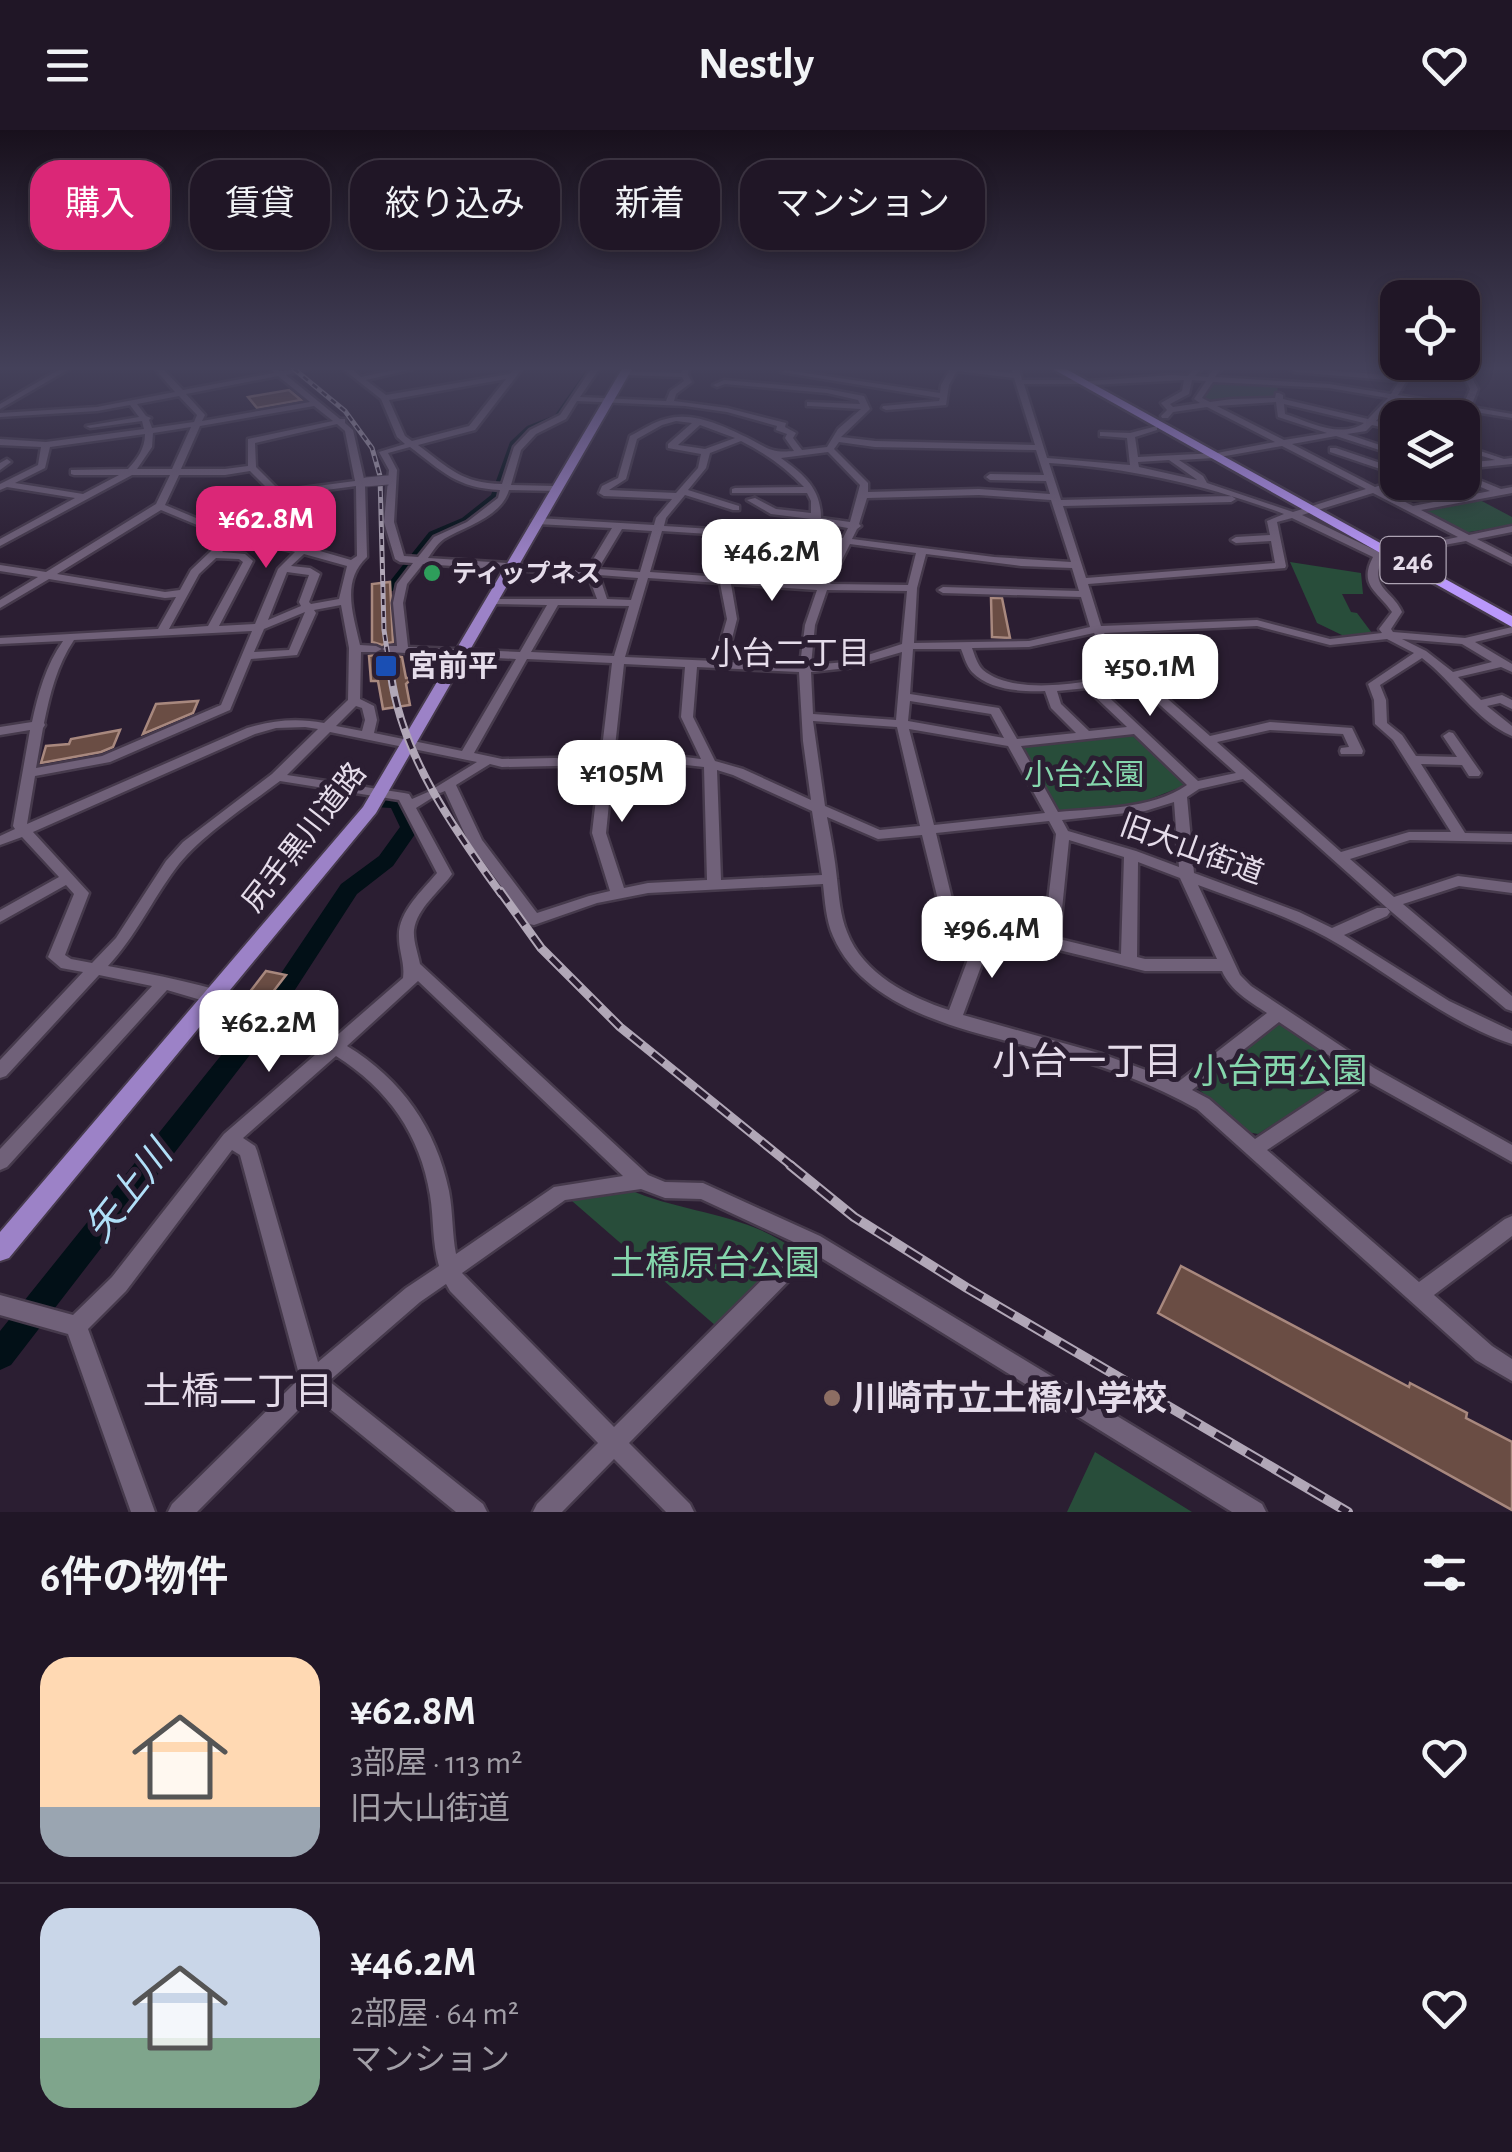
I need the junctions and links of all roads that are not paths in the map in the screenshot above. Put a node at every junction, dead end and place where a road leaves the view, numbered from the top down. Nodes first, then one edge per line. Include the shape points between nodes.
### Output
1 (129, 433) edge
2 (147, 433) edge
3 (194, 433) edge
4 (279, 433) edge
5 (348, 433) edge
6 (399, 433) edge
7 (453, 433) edge
8 (532, 433) edge
9 (588, 433) edge
10 (643, 433) edge
11 (683, 433) edge
12 (732, 433) edge
13 (792, 433) edge
14 (842, 433) edge
15 (1035, 433) edge
16 (1138, 433) edge
17 (1183, 433) edge
18 (1264, 433) edge
19 (1103, 434) dead end
20 (1335, 434) joint
21 (1131, 436) junction
22 (740, 439) junction
23 (1352, 440) junction
24 (0, 442) edge
25 (833, 444) junction
26 (1284, 444) junction
27 (46, 445) junction
28 (410, 446) junction
29 (1480, 447) edge
30 (1040, 448) junction
31 (1380, 449) edge
32 (798, 450) junction
33 (1333, 450) junction
34 (706, 452) junction
35 (1217, 454) junction
36 (1307, 455) junction
37 (772, 456) junction
38 (1170, 458) junction
39 (1044, 460) junction
40 (1508, 461) edge
41 (1480, 464) edge
42 (1135, 466) junction
43 (1380, 466) edge
44 (252, 468) junction
45 (74, 472) dead end
46 (176, 472) junction
47 (129, 473) junction
48 (1049, 478) junction
49 (391, 480) junction
50 (363, 482) junction
51 (1480, 484) edge
52 (2, 485) edge
53 (1203, 486) junction
54 (502, 487) junction
55 (1380, 488) edge
56 (555, 489) junction
57 (735, 490) dead end
58 (808, 490) junction
59 (1374, 490) junction
60 (1512, 490) edge
61 (1500, 492) junction
62 (997, 493) junction
63 (278, 494) junction
64 (679, 494) junction
65 (864, 495) junction
66 (84, 497) junction
67 (1242, 498) junction
68 (752, 500) dead end
69 (1056, 500) junction
70 (160, 506) junction
71 (1311, 507) junction
72 (736, 508) dead end
73 (1414, 510) junction
74 (1288, 514) junction
75 (816, 518) junction
76 (536, 521) junction
77 (856, 526) junction
78 (618, 527) junction
79 (1512, 529) edge
80 (658, 530) junction
81 (237, 532) junction
82 (746, 535) junction
83 (796, 538) junction
84 (1276, 538) junction
85 (1468, 538) junction
86 (1236, 540) dead end
87 (848, 542) junction
88 (0, 543) edge
89 (922, 549) junction
90 (303, 550) junction
91 (1408, 550) dead end
92 (214, 555) junction
93 (1508, 556) edge
94 (417, 561) junction
95 (353, 564) junction
96 (1076, 565) junction
97 (511, 566) junction
98 (0, 568) edge
99 (283, 570) junction
100 (592, 571) junction
101 (644, 574) junction
102 (48, 575) junction
103 (724, 580) junction
104 (1082, 581) junction
105 (823, 587) junction
106 (912, 588) junction
107 (943, 590) dead end
108 (183, 593) junction
109 (1086, 594) junction
110 (491, 601) junction
111 (344, 602) junction
112 (603, 602) junction
113 (636, 602) junction
114 (0, 604) edge
115 (553, 604) junction
116 (306, 608) junction
117 (1512, 618) edge
118 (259, 627) junction
119 (212, 629) junction
120 (1097, 630) junction
121 (1512, 630) edge
122 (162, 632) junction
123 (1389, 634) junction
124 (70, 636) junction
125 (0, 641) edge
126 (1465, 641) junction
127 (965, 645) junction
128 (908, 646) junction
129 (355, 648) junction
130 (403, 650) junction
131 (1422, 653) junction
132 (459, 654) junction
133 (247, 656) junction
134 (522, 656) junction
135 (618, 662) junction
136 (691, 665) junction
137 (719, 666) junction
138 (1507, 666) edge
139 (808, 669) junction
140 (1134, 676) junction
141 (1450, 676) junction
142 (1091, 686) junction
143 (1050, 688) junction
144 (904, 696) junction
145 (354, 701) junction
146 (1476, 705) junction
147 (1512, 705) edge
148 (808, 717) junction
149 (902, 724) junction
150 (39, 725) junction
151 (329, 727) junction
152 (1137, 730) junction
153 (0, 732) edge
154 (1512, 732) edge
155 (368, 734) junction
156 (1086, 735) junction
157 (1449, 736) dead end
158 (1206, 740) junction
159 (410, 742) junction
160 (1012, 742) junction
161 (1346, 751) dead end
162 (466, 754) junction
163 (608, 760) junction
164 (1412, 760) junction
165 (487, 761) junction
166 (710, 764) junction
167 (29, 773) junction
168 (1244, 775) junction
169 (277, 777) junction
170 (1195, 786) junction
171 (439, 790) junction
172 (379, 796) junction
173 (1180, 796) junction
174 (409, 806) junction
175 (819, 809) junction
176 (1056, 818) junction
177 (24, 830) junction
178 (927, 832) junction
179 (1064, 834) junction
180 (1461, 837) junction
181 (1512, 838) edge
182 (0, 841) edge
183 (1131, 854) junction
184 (1339, 858) junction
185 (1187, 876) junction
186 (66, 879) junction
187 (830, 879) junction
188 (714, 883) junction
189 (1512, 888) edge
190 (618, 893) junction
191 (1387, 907) junction
192 (0, 917) edge
193 (988, 927) junction
194 (1332, 934) junction
195 (1050, 943) junction
196 (1129, 961) junction
197 (1225, 965) junction
198 (414, 968) junction
199 (97, 969) junction
200 (162, 984) junction
201 (213, 996) junction
202 (1512, 1004) edge
203 (1279, 1012) junction
204 (954, 1018) junction
205 (1512, 1038) edge
206 (338, 1048) junction
207 (7, 1054) edge
208 (0, 1071) edge
209 (1368, 1073) junction
210 (1180, 1090) junction
211 (230, 1139) junction
212 (1254, 1149) junction
213 (1512, 1154) edge
214 (0, 1162) edge
215 (641, 1181) junction
216 (1512, 1225) edge
217 (813, 1242) junction
218 (0, 1250) edge
219 (449, 1271) junction
220 (1419, 1294) junction
221 (0, 1306) edge
222 (76, 1326) junction
223 (1512, 1371) edge
224 (312, 1381) junction
225 (612, 1442) junction
226 (143, 1512) edge
227 (180, 1512) edge
228 (475, 1512) edge
229 (544, 1512) edge
230 (682, 1512) edge
231 (1254, 1512) edge

1 - 27 street
2 - 47 street via 150,448
3 - 46 street
4 - 44 street via 249,443
5 - 50 street
6 - 28 street
7 - 28 street
8 - 54 street via 517,448
9 - 56 main road, 尻手黒川道路
10 - 64 street via 634,438 622,478 604,494
11 - 34 street via 671,446
12 - 22 street
13 - 32 street
14 - 25 street
15 - 30 street
16 - 21 street
17 - 35 highway, 246
18 - 26 street
19 - 21 street
20 - 23 street
20 - 26 street
21 - 42 street
22 - 34 street
22 - 37 street
23 - 31 street
23 - 33 street
24 - 27 street
25 - 30 street
25 - 32 street
25 - 65 street via 863,479
26 - 35 street
26 - 36 street
27 - 52 street via 42,466
28 - 49 street via 383,452
28 - 54 street via 464,482
29 - 40 street
30 - 39 street
32 - 37 street
33 - 36 street
33 - 43 street
34 - 64 street via 702,468
35 - 38 street
35 - 71 highway, 246
36 - 59 street
37 - 58 street
38 - 42 street
38 - 53 street
39 - 42 street
39 - 48 street
40 - 41 street
42 - 53 street
44 - 46 street
44 - 63 street
45 - 47 street
46 - 47 street
46 - 70 street
47 - 66 street
48 - 62 street via 989,476
48 - 69 street
49 - 50 street, bridge
49 - 94 street via 390,522 400,560
50 - 63 street
50 - 95 street via 362,556
51 - 61 street
52 - 66 street
53 - 67 street
54 - 56 street
54 - 94 street via 502,499 437,539
55 - 59 street
56 - 76 main road, 尻手黒川道路
57 - 58 street
58 - 75 street
59 - 71 street
59 - 73 street
60 - 61 street
61 - 73 street
62 - 65 street
62 - 69 street
63 - 81 street
64 - 72 street
64 - 80 street
65 - 77 street
66 - 88 street
67 - 69 street
67 - 74 street
68 - 75 street via 774,512
69 - 96 street
70 - 81 street
70 - 102 street
71 - 74 street
71 - 117 highway, 246
73 - 85 street
74 - 84 street via 1272,522
74 - 123 street via 1379,556 1370,576 1396,607
75 - 77 street
75 - 83 street
76 - 78 street
76 - 97 main road, 尻手黒川道路
77 - 87 street
78 - 80 street
78 - 100 street
79 - 85 street
80 - 82 street
80 - 101 street
81 - 90 street
81 - 92 street
82 - 83 street
82 - 103 street
83 - 87 street
84 - 86 street
84 - 104 street via 1281,566
85 - 91 street
85 - 93 street
87 - 89 street
87 - 105 street
89 - 96 street via 983,562
89 - 106 street
90 - 95 street
90 - 99 street
92 - 108 street
92 - 119 street via 248,561
94 - 97 street
94 - 130 street via 398,592
95 - 111 street
96 - 104 street
97 - 100 street
97 - 110 main road, 尻手黒川道路
98 - 102 street
99 - 116 street via 315,574
99 - 118 street
100 - 101 street
100 - 112 street
101 - 103 street
101 - 113 street
102 - 108 street
102 - 114 street
103 - 105 street
103 - 137 street via 732,619
104 - 109 street
105 - 106 street
105 - 139 street via 808,630
106 - 128 street
107 - 109 street
108 - 122 street
109 - 120 street
110 - 115 street
110 - 132 main road, 尻手黒川道路
111 - 116 street
111 - 129 street
112 - 113 street
112 - 115 street
113 - 135 street
115 - 134 street
116 - 118 street
116 - 133 street via 310,614 293,653
118 - 119 street
118 - 133 street
119 - 122 street
120 - 123 street via 1245,623 1330,642
120 - 127 street via 1029,644
120 - 140 street
121 - 126 street
122 - 124 street
123 - 126 street
123 - 131 street
124 - 125 street
124 - 150 street via 58,651
126 - 138 street
127 - 128 street
127 - 143 street via 973,666 989,678
128 - 139 street via 847,666
128 - 144 street
129 - 130 street
129 - 145 street
130 - 132 street
131 - 141 street
131 - 164 street via 1374,684 1381,724
132 - 134 street
132 - 159 main road, 尻手黒川道路
133 - 167 street via 226,707 105,759
134 - 135 street
134 - 162 street
135 - 136 street
135 - 163 street
136 - 137 street
136 - 166 street via 687,717
137 - 139 street
138 - 141 street
139 - 148 street
140 - 142 street
140 - 158 street
141 - 146 street
142 - 143 street
142 - 152 street
143 - 156 street via 1055,705
144 - 149 street
144 - 160 street via 995,711
145 - 151 street
145 - 155 street via 368,706
146 - 147 street via 1502,699
146 - 154 street
148 - 149 street
148 - 175 street
149 - 160 street
149 - 178 street
150 - 153 street
150 - 167 street
151 - 155 street
151 - 169 street
151 - 177 street via 262,727
152 - 156 street
152 - 170 street
155 - 159 street
156 - 160 street
157 - 164 street via 1470,767
158 - 161 street via 1270,726 1328,729 1348,731 1357,752
158 - 168 street
159 - 162 street
159 - 172 main road, 尻手黒川道路
160 - 176 street
162 - 165 street
163 - 165 street
163 - 166 street
163 - 190 street via 599,833
164 - 180 street
165 - 171 street
166 - 175 street
166 - 188 street
167 - 177 street
168 - 170 street
168 - 184 street
169 - 172 street
169 - 199 street via 180,854
170 - 173 street
171 - 174 street
171 - 190 street via 534,920
172 - 174 street via 404,797
172 - 201 main road, 尻手黒川道路
173 - 176 street
173 - 185 street
174 - 198 street via 445,874 410,918 406,932
175 - 178 street via 878,835
175 - 187 street
176 - 178 street
176 - 179 street
177 - 182 street
177 - 186 street
178 - 193 street via 946,904 958,918
179 - 183 street, 旧大山街道
179 - 195 street
180 - 181 street
180 - 184 street via 1409,836
183 - 185 street, 旧大山街道
183 - 196 street
184 - 191 street
185 - 194 street, 旧大山街道
185 - 197 street
186 - 192 street
186 - 199 street via 82,893 81,902 56,957
187 - 188 street
187 - 204 street via 842,940 860,964 903,999
188 - 190 street
189 - 191 street via 1458,880
191 - 194 street
191 - 202 street
193 - 195 street
193 - 204 street
194 - 205 street, 旧大山街道 via 1443,1005
195 - 196 street
196 - 197 street
197 - 203 street via 1245,990
198 - 206 street via 410,982
198 - 215 street
199 - 200 street
199 - 207 street
200 - 201 street
200 - 214 street
201 - 206 street
201 - 218 main road, 尻手黒川道路
203 - 209 street
203 - 210 street
204 - 210 street
206 - 211 street
206 - 219 street via 385,1083 421,1135 436,1177
207 - 208 street
209 - 212 street
209 - 213 street
210 - 212 street
211 - 222 street via 119,1284
211 - 224 street via 248,1152
212 - 220 street
215 - 217 street via 665,1190 703,1191
215 - 219 street via 561,1193
216 - 220 street
217 - 225 street
217 - 231 street
219 - 224 street
219 - 225 street
220 - 223 street
221 - 222 street
222 - 226 street
224 - 227 street
224 - 228 street
225 - 229 street
225 - 230 street

